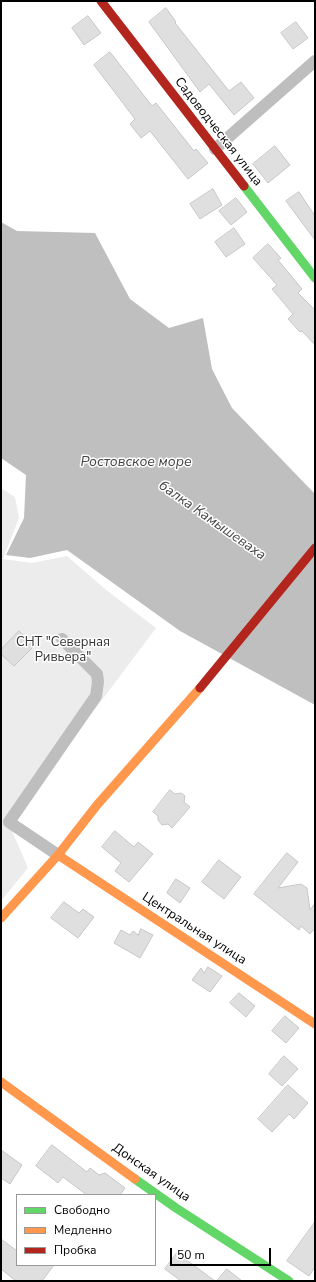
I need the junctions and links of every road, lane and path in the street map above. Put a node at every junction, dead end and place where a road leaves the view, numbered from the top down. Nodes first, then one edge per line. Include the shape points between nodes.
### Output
1 (101, 1) edge
2 (315, 61) edge
3 (215, 149) junction
4 (315, 278) edge
5 (315, 548) edge
6 (62, 639) dead end
7 (58, 855) junction
8 (1, 918) edge
9 (315, 1024) edge
10 (1, 1082) edge
11 (289, 1281) edge

1 - 3 street, Садоводческая улица
2 - 3 street
3 - 4 street, Садоводческая улица
5 - 7 street via 208,679 97,806
6 - 7 street via 97,674 96,696 9,822
7 - 8 street
7 - 9 street, Центральная улица
10 - 11 street, Донская улица via 176,1208

